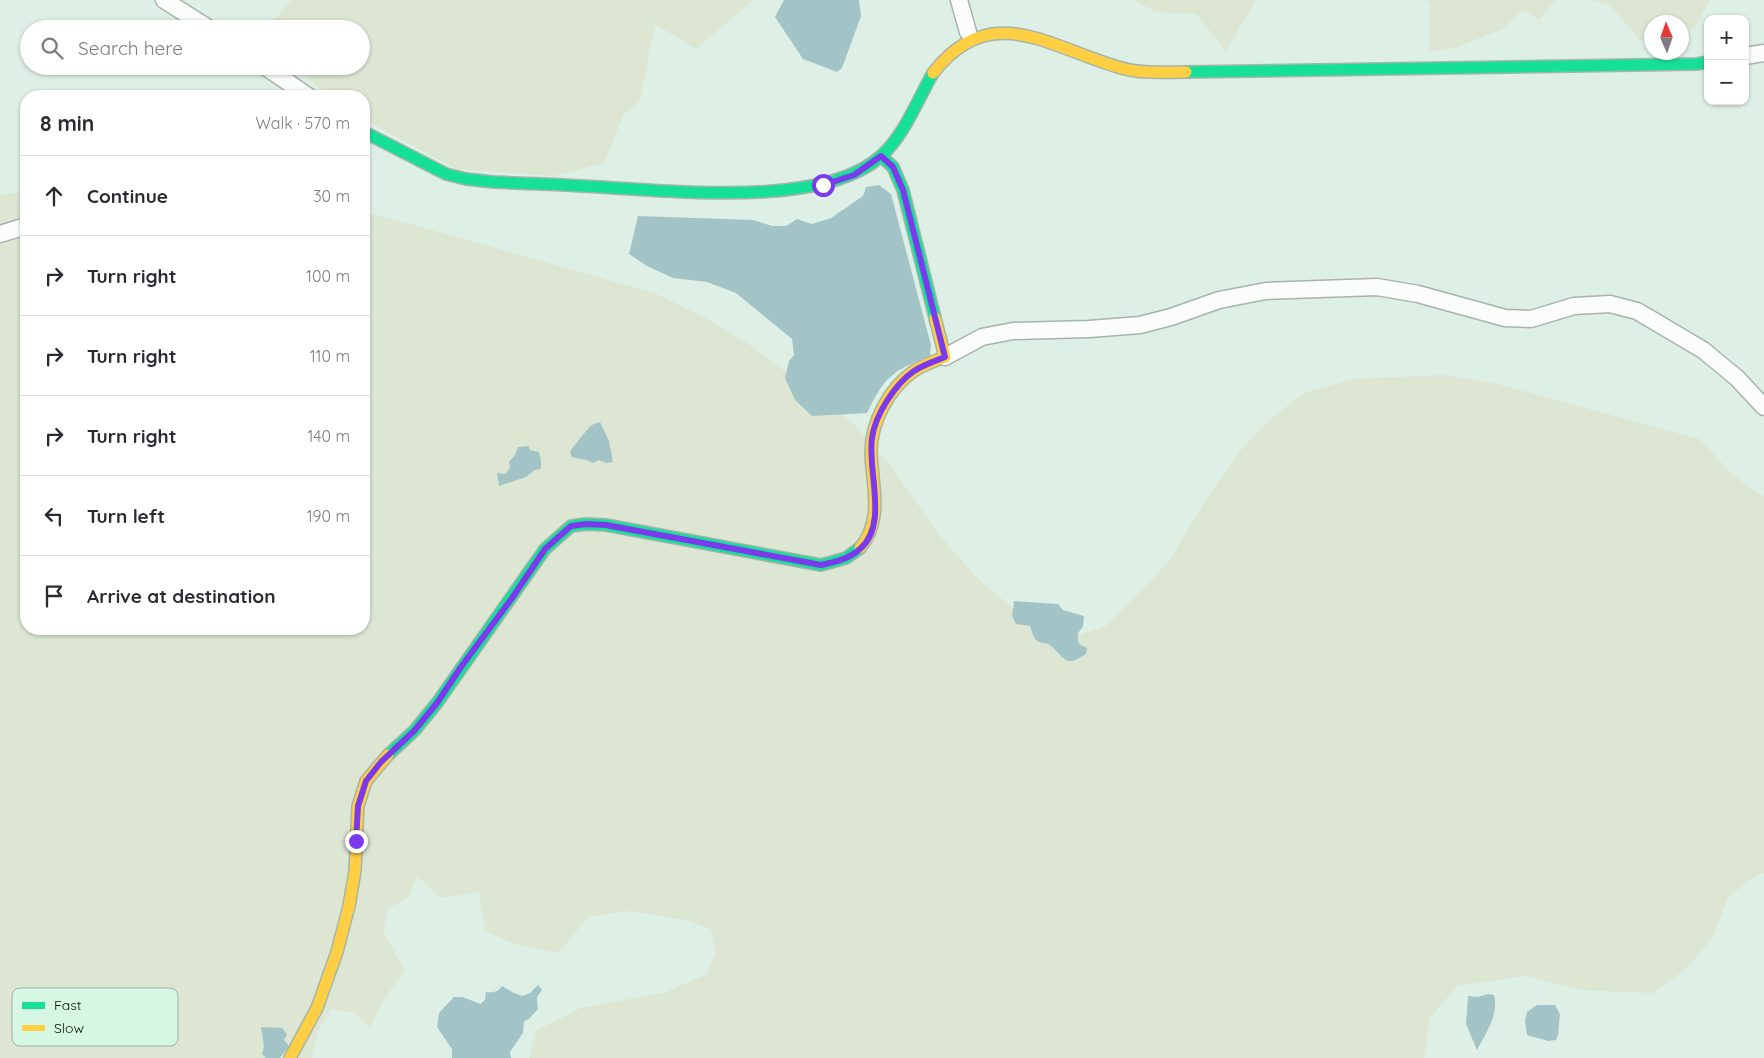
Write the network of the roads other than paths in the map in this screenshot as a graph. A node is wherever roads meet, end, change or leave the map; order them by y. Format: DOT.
graph roads {
  1 [pos="164,0"];
  2 [pos="960,0"];
  3 [pos="196,20"];
  4 [pos="968,32"];
  5 [pos="1764,53"];
  6 [pos="1749,55"];
  7 [pos="1704,63"];
  8 [pos="277,75"];
  9 [pos="299,90"];
  10 [pos="370,135"];
  11 [pos="881,156"];
  12 [pos="20,228"];
  13 [pos="0,234"];
  14 [pos="945,357"];
  15 [pos="1764,407"];
  16 [pos="290,1058"];
  1 -- 3 [label="street"];
  2 -- 4 [label="street"];
  4 -- 7 [label="street"];
  4 -- 11 [label="street"];
  5 -- 6 [label="street"];
  8 -- 9 [label="street"];
  10 -- 11 [label="street"];
  11 -- 14 [label="street"];
  12 -- 13 [label="street"];
  14 -- 15 [label="street"];
  14 -- 16 [label="street"];
}
